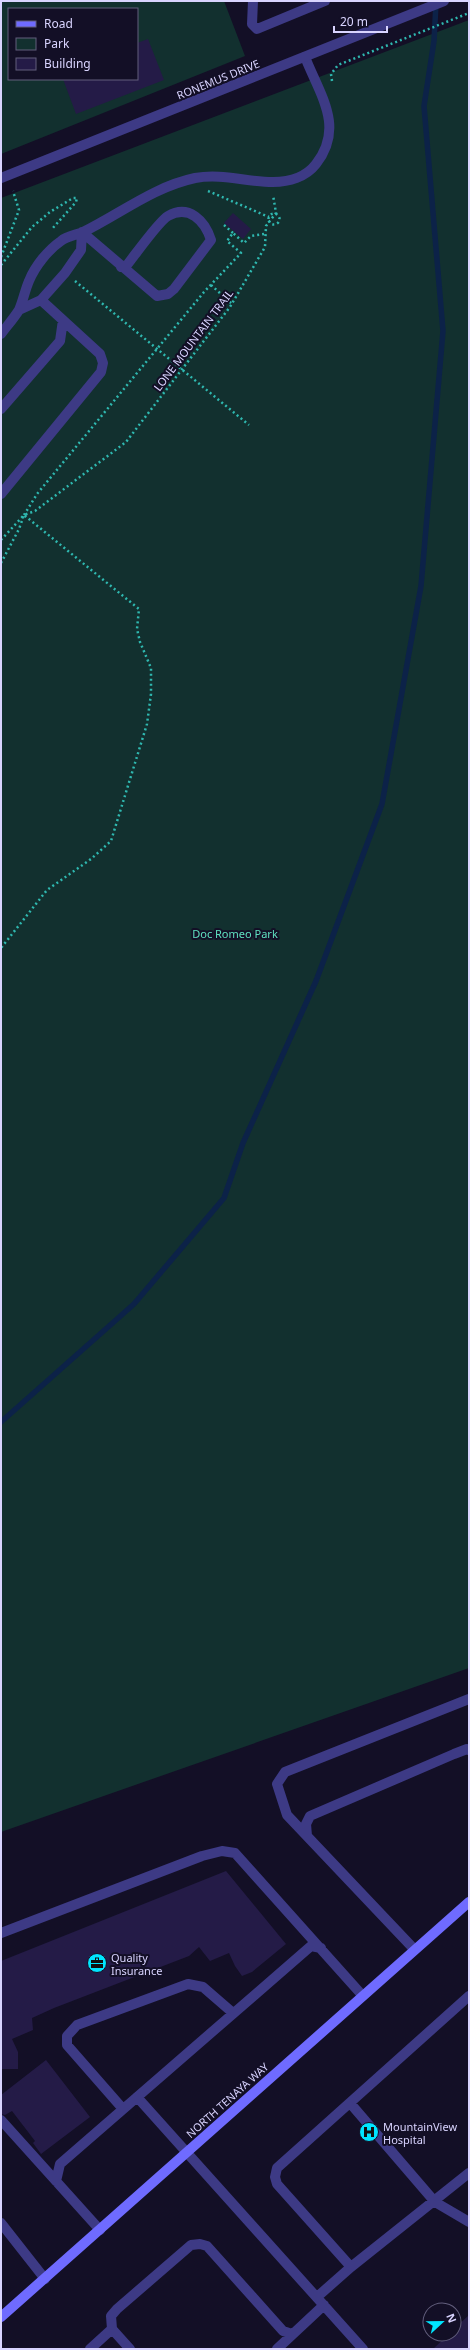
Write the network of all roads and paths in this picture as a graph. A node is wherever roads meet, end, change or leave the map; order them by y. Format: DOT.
graph roads {
  1 [pos="252,1"];
  2 [pos="325,1"];
  3 [pos="444,1"];
  4 [pos="469,13"];
  5 [pos="305,57"];
  6 [pos="333,84"];
  7 [pos="1,178"];
  8 [pos="215,188"];
  9 [pos="13,191"];
  10 [pos="267,194"];
  11 [pos="273,194"];
  12 [pos="279,194"];
  13 [pos="276,213"];
  14 [pos="269,217"];
  15 [pos="270,222"];
  16 [pos="224,225"];
  17 [pos="50,231"];
  18 [pos="82,232"];
  19 [pos="233,233"];
  20 [pos="264,234"];
  21 [pos="1,257"];
  22 [pos="1,265"];
  23 [pos="121,268"];
  24 [pos="65,273"];
  25 [pos="211,285"];
  26 [pos="41,300"];
  27 [pos="232,304"];
  28 [pos="19,310"];
  29 [pos="63,320"];
  30 [pos="1,334"];
  31 [pos="157,349"];
  32 [pos="181,370"];
  33 [pos="1,409"];
  34 [pos="249,425"];
  35 [pos="1,494"];
  36 [pos="24,515"];
  37 [pos="1,540"];
  38 [pos="1,563"];
  39 [pos="1,948"];
  40 [pos="469,1699"];
  41 [pos="469,1750"];
  42 [pos="307,1836"];
  43 [pos="469,1902"];
  44 [pos="1,1933"];
  45 [pos="321,1948"];
  46 [pos="414,1949"];
  47 [pos="362,1995"];
  48 [pos="469,1996"];
  49 [pos="233,2013"];
  50 [pos="137,2097"];
  51 [pos="350,2103"];
  52 [pos="123,2109"];
  53 [pos="1,2120"];
  54 [pos="185,2153"];
  55 [pos="469,2173"];
  56 [pos="56,2181"];
  57 [pos="435,2202"];
  58 [pos="469,2222"];
  59 [pos="1,2224"];
  60 [pos="100,2230"];
  61 [pos="351,2267"];
  62 [pos="45,2279"];
  63 [pos="320,2301"];
  64 [pos="1,2317"];
  65 [pos="112,2329"];
  66 [pos="292,2334"];
  67 [pos="361,2348"];
  68 [pos="90,2349"];
  69 [pos="130,2349"];
  70 [pos="277,2349"];
  1 -- 2 [label="street"];
  3 -- 5 [label="street, RONEMUS DRIVE"];
  4 -- 6 [label="path"];
  5 -- 7 [label="street, RONEMUS DRIVE"];
  5 -- 18 [label="street"];
  8 -- 14 [label="path"];
  9 -- 21 [label="path"];
  10 -- 11 [label="path"];
  11 -- 12 [label="path"];
  11 -- 13 [label="path"];
  13 -- 14 [label="path"];
  13 -- 15 [label="path, LONE MOUNTAIN TRAIL"];
  13 -- 15 [label="path"];
  14 -- 15 [label="path"];
  15 -- 20 [label="path, LONE MOUNTAIN TRAIL"];
  16 -- 19 [label="path"];
  17 -- 22 [label="path"];
  18 -- 23 [label="street"];
  18 -- 24 [label="street"];
  18 -- 28 [label="street"];
  19 -- 20 [label="path"];
  19 -- 25 [label="path"];
  20 -- 27 [label="path, LONE MOUNTAIN TRAIL"];
  23 -- 23 [label="street"];
  24 -- 26 [label="street"];
  24 -- 31 [label="path"];
  25 -- 27 [label="path"];
  25 -- 31 [label="path"];
  26 -- 28 [label="street"];
  26 -- 29 [label="street"];
  27 -- 32 [label="path, LONE MOUNTAIN TRAIL"];
  28 -- 30 [label="street"];
  29 -- 33 [label="street"];
  29 -- 35 [label="street"];
  31 -- 32 [label="path"];
  31 -- 36 [label="path"];
  32 -- 34 [label="path"];
  32 -- 36 [label="path, LONE MOUNTAIN TRAIL"];
  36 -- 37 [label="path"];
  36 -- 38 [label="path"];
  36 -- 39 [label="path"];
  40 -- 42 [label="street"];
  41 -- 42 [label="street"];
  42 -- 46 [label="street"];
  43 -- 46 [label="main road, NORTH TENAYA WAY"];
  44 -- 45 [label="street"];
  45 -- 47 [label="street"];
  45 -- 49 [label="street"];
  46 -- 47 [label="main road, NORTH TENAYA WAY"];
  47 -- 54 [label="main road, NORTH TENAYA WAY"];
  48 -- 51 [label="street"];
  49 -- 50 [label="street"];
  49 -- 52 [label="street"];
  50 -- 52 [label="street"];
  50 -- 54 [label="street"];
  51 -- 57 [label="street"];
  51 -- 61 [label="street"];
  52 -- 56 [label="street"];
  53 -- 56 [label="street"];
  54 -- 60 [label="main road, NORTH TENAYA WAY"];
  54 -- 63 [label="street"];
  55 -- 57 [label="street"];
  56 -- 60 [label="street"];
  57 -- 58 [label="street"];
  57 -- 61 [label="street"];
  59 -- 62 [label="street"];
  60 -- 62 [label="main road, NORTH TENAYA WAY"];
  61 -- 63 [label="street"];
  62 -- 64 [label="main road, NORTH TENAYA WAY"];
  63 -- 66 [label="street"];
  63 -- 67 [label="street"];
  65 -- 66 [label="street"];
  65 -- 68 [label="street"];
  65 -- 69 [label="street"];
  66 -- 70 [label="street"];
}
